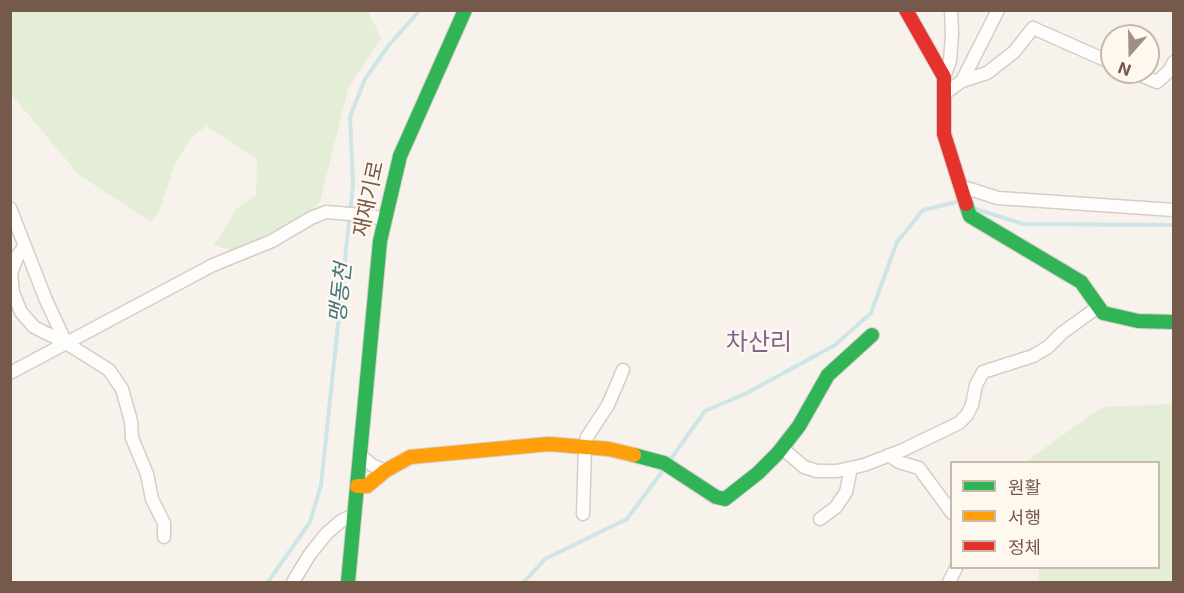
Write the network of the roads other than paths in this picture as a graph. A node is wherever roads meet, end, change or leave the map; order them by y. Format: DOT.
graph roads {
  1 [pos="906,10"];
  2 [pos="951,10"];
  3 [pos="998,10"];
  4 [pos="464,14"];
  5 [pos="1100,58"];
  6 [pos="1173,62"];
  7 [pos="944,77"];
  8 [pos="1160,79"];
  9 [pos="962,81"];
  10 [pos="944,94"];
  11 [pos="961,192"];
  12 [pos="10,208"];
  13 [pos="1173,210"];
  14 [pos="385,219"];
  15 [pos="25,246"];
  16 [pos="1098,307"];
  17 [pos="1173,322"];
  18 [pos="872,335"];
  19 [pos="66,343"];
  20 [pos="622,370"];
  21 [pos="10,373"];
  22 [pos="585,448"];
  23 [pos="782,448"];
  24 [pos="890,454"];
  25 [pos="360,455"];
  26 [pos="851,468"];
  27 [pos="385,471"];
  28 [pos="357,486"];
  29 [pos="950,512"];
  30 [pos="583,514"];
  31 [pos="354,515"];
  32 [pos="820,519"];
  33 [pos="164,537"];
  34 [pos="293,582"];
  35 [pos="348,582"];
  1 -- 7 [label="street"];
  2 -- 7 [label="street"];
  3 -- 9 [label="street"];
  4 -- 14 [label="street, 재재기로"];
  5 -- 9 [label="street"];
  6 -- 8 [label="street"];
  7 -- 10 [label="street"];
  9 -- 10 [label="street"];
  10 -- 11 [label="street"];
  11 -- 13 [label="street"];
  11 -- 16 [label="street"];
  12 -- 15 [label="street"];
  14 -- 19 [label="street"];
  14 -- 25 [label="street, 재재기로"];
  15 -- 19 [label="street"];
  15 -- 19 [label="street"];
  16 -- 17 [label="street"];
  16 -- 24 [label="street"];
  18 -- 23 [label="street"];
  19 -- 21 [label="street"];
  19 -- 33 [label="street"];
  20 -- 22 [label="street"];
  22 -- 23 [label="street"];
  22 -- 27 [label="street"];
  22 -- 30 [label="street"];
  23 -- 26 [label="street"];
  24 -- 26 [label="street"];
  24 -- 29 [label="street"];
  25 -- 27 [label="street"];
  25 -- 28 [label="street, 재재기로"];
  26 -- 32 [label="street"];
  27 -- 28 [label="street"];
  28 -- 31 [label="street, 재재기로"];
  31 -- 34 [label="street"];
  31 -- 35 [label="street, 재재기로"];
}
